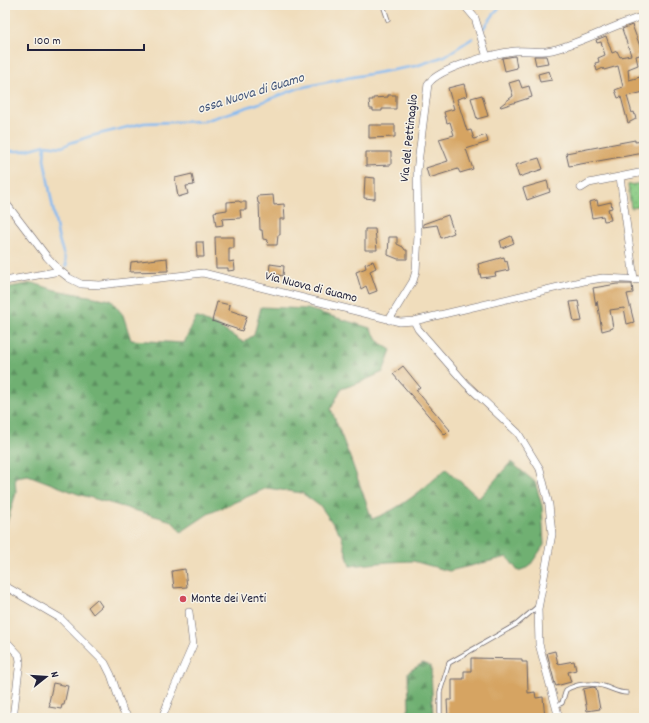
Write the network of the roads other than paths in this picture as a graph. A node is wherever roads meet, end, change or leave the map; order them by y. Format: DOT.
graph roads {
  1 [pos="383,5"];
  2 [pos="464,5"];
  3 [pos="644,16"];
  4 [pos="388,20"];
  5 [pos="487,57"];
  6 [pos="644,172"];
  7 [pos="620,177"];
  8 [pos="581,188"];
  9 [pos="5,202"];
  10 [pos="60,271"];
  11 [pos="634,279"];
  12 [pos="644,280"];
  13 [pos="5,281"];
  14 [pos="389,320"];
  15 [pos="414,321"];
  16 [pos="5,586"];
  17 [pos="539,606"];
  18 [pos="189,612"];
  19 [pos="5,640"];
  20 [pos="627,693"];
  21 [pos="556,706"];
  22 [pos="13,718"];
  23 [pos="129,718"];
  24 [pos="162,718"];
  25 [pos="440,718"];
  26 [pos="559,718"];
  1 -- 4 [label="lane"];
  2 -- 5 [label="street"];
  3 -- 5 [label="street, Via del Pettinaglio"];
  5 -- 14 [label="street, Via del Pettinaglio"];
  6 -- 7 [label="street"];
  7 -- 8 [label="street"];
  7 -- 11 [label="street"];
  9 -- 10 [label="street, Via Nuova di Guamo"];
  10 -- 13 [label="street"];
  10 -- 14 [label="street, Via Nuova di Guamo"];
  11 -- 12 [label="street, Via Nuova di Guamo"];
  11 -- 15 [label="street, Via Nuova di Guamo"];
  14 -- 15 [label="street, Via Nuova di Guamo"];
  15 -- 17 [label="street"];
  16 -- 23 [label="street"];
  17 -- 21 [label="street"];
  17 -- 25 [label="lane"];
  18 -- 24 [label="street"];
  19 -- 22 [label="street"];
  20 -- 21 [label="lane"];
  21 -- 26 [label="street"];
}
